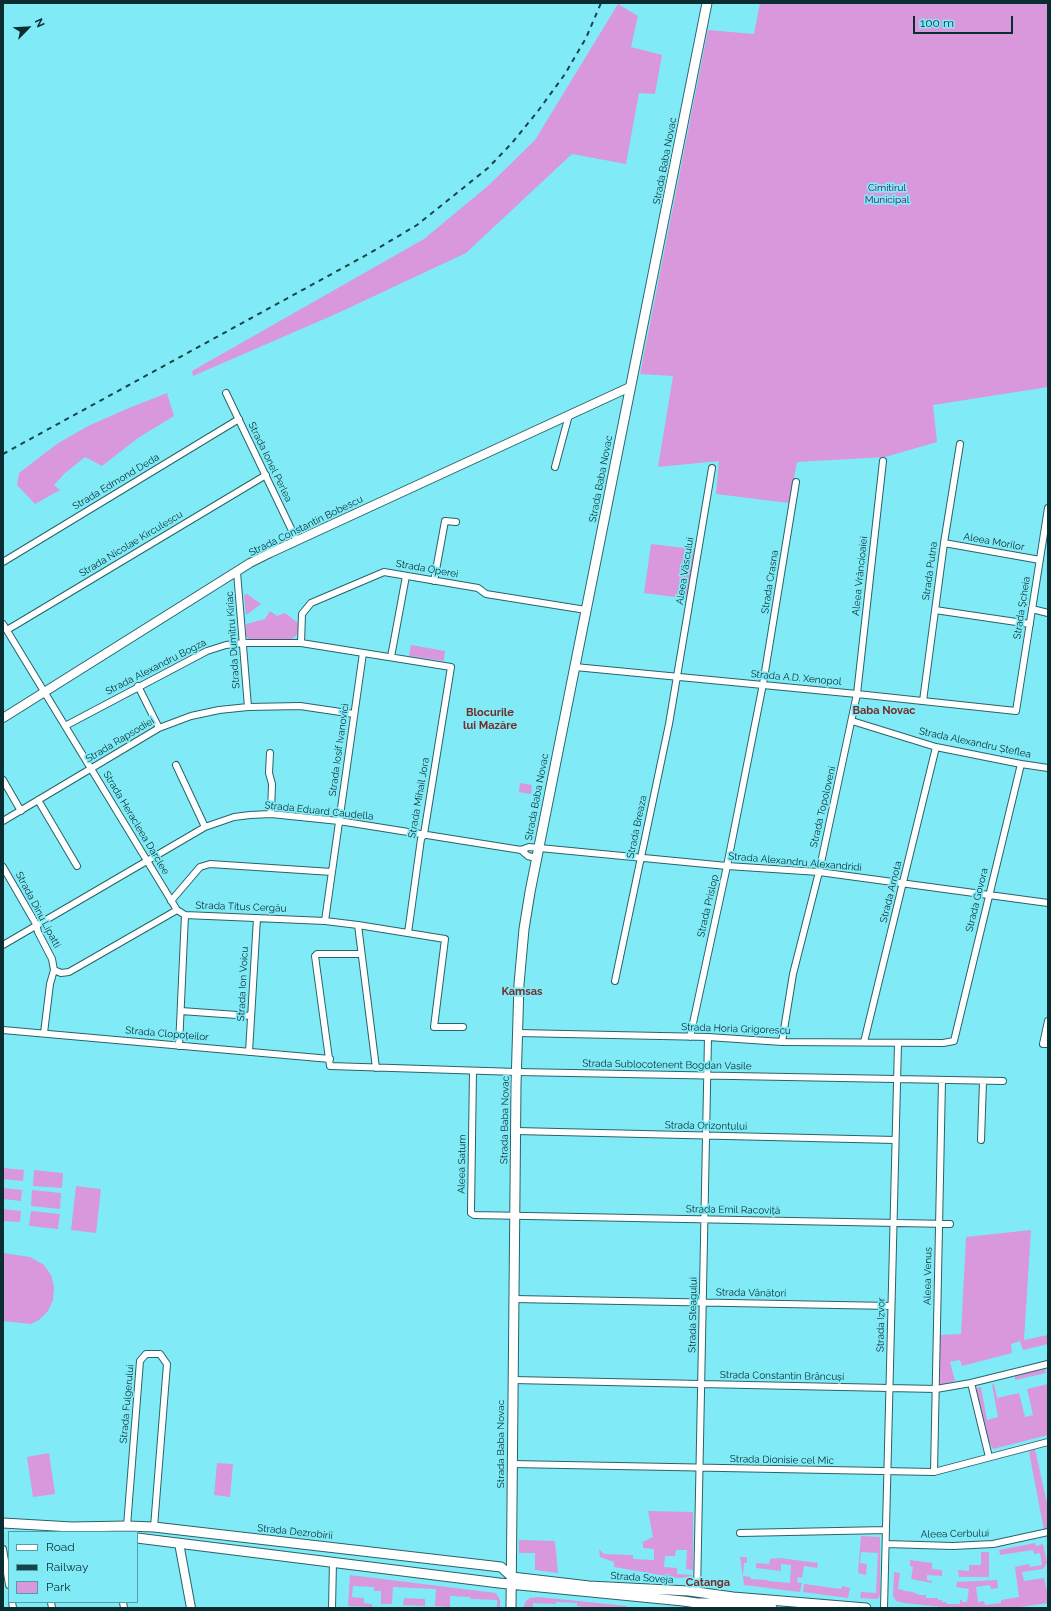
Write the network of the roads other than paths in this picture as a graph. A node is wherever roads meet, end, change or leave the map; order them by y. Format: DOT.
graph roads {
  1 [pos="707,3"];
  2 [pos="630,387"];
  3 [pos="226,393"];
  4 [pos="569,415"];
  5 [pos="239,419"];
  6 [pos="960,444"];
  7 [pos="883,461"];
  8 [pos="556,467"];
  9 [pos="712,468"];
  10 [pos="266,475"];
  11 [pos="796,482"];
  12 [pos="1048,508"];
  13 [pos="456,522"];
  14 [pos="296,539"];
  15 [pos="944,543"];
  16 [pos="1040,560"];
  17 [pos="3,562"];
  18 [pos="238,572"];
  19 [pos="406,576"];
  20 [pos="434,581"];
  21 [pos="1032,609"];
  22 [pos="586,610"];
  23 [pos="935,610"];
  24 [pos="1048,613"];
  25 [pos="1030,624"];
  26 [pos="4,628"];
  27 [pos="243,643"];
  28 [pos="301,643"];
  29 [pos="362,653"];
  30 [pos="391,657"];
  31 [pos="451,667"];
  32 [pos="575,667"];
  33 [pos="678,676"];
  34 [pos="763,684"];
  35 [pos="138,686"];
  36 [pos="45,693"];
  37 [pos="857,694"];
  38 [pos="923,701"];
  39 [pos="248,707"];
  40 [pos="1016,712"];
  41 [pos="354,714"];
  42 [pos="3,718"];
  43 [pos="852,721"];
  44 [pos="65,726"];
  45 [pos="159,728"];
  46 [pos="936,747"];
  47 [pos="270,753"];
  48 [pos="1021,764"];
  49 [pos="176,765"];
  50 [pos="1048,768"];
  51 [pos="91,769"];
  52 [pos="3,780"];
  53 [pos="38,800"];
  54 [pos="21,810"];
  55 [pos="271,814"];
  56 [pos="3,821"];
  57 [pos="339,821"];
  58 [pos="205,827"];
  59 [pos="424,834"];
  60 [pos="538,848"];
  61 [pos="521,850"];
  62 [pos="536,858"];
  63 [pos="641,858"];
  64 [pos="146,860"];
  65 [pos="77,866"];
  66 [pos="727,866"];
  67 [pos="3,867"];
  68 [pos="332,872"];
  69 [pos="819,872"];
  70 [pos="903,884"];
  71 [pos="988,896"];
  72 [pos="171,901"];
  73 [pos="1048,903"];
  74 [pos="177,910"];
  75 [pos="185,915"];
  76 [pos="257,918"];
  77 [pos="325,921"];
  78 [pos="36,924"];
  79 [pos="358,925"];
  80 [pos="408,933"];
  81 [pos="3,945"];
  82 [pos="361,954"];
  83 [pos="54,970"];
  84 [pos="615,981"];
  85 [pos="181,1011"];
  86 [pos="251,1016"];
  87 [pos="1048,1021"];
  88 [pos="463,1027"];
  89 [pos="3,1030"];
  90 [pos="44,1033"];
  91 [pos="518,1033"];
  92 [pos="690,1037"];
  93 [pos="708,1037"];
  94 [pos="954,1041"];
  95 [pos="782,1042"];
  96 [pos="864,1042"];
  97 [pos="898,1042"];
  98 [pos="1045,1044"];
  99 [pos="179,1046"];
  100 [pos="249,1052"];
  101 [pos="330,1059"];
  102 [pos="376,1068"];
  103 [pos="473,1071"];
  104 [pos="517,1072"];
  105 [pos="707,1076"];
  106 [pos="896,1079"];
  107 [pos="942,1080"];
  108 [pos="983,1081"];
  109 [pos="1003,1082"];
  110 [pos="516,1131"];
  111 [pos="706,1136"];
  112 [pos="895,1140"];
  113 [pos="981,1140"];
  114 [pos="515,1216"];
  115 [pos="704,1220"];
  116 [pos="893,1223"];
  117 [pos="939,1224"];
  118 [pos="950,1224"];
  119 [pos="514,1299"];
  120 [pos="703,1302"];
  121 [pos="891,1306"];
  122 [pos="1048,1364"];
  123 [pos="513,1380"];
  124 [pos="971,1382"];
  125 [pos="701,1385"];
  126 [pos="890,1389"];
  127 [pos="936,1389"];
  128 [pos="1048,1442"];
  129 [pos="989,1457"];
  130 [pos="512,1464"];
  131 [pos="700,1468"];
  132 [pos="887,1471"];
  133 [pos="934,1472"];
  134 [pos="3,1523"];
  135 [pos="127,1526"];
  136 [pos="72,1527"];
  137 [pos="154,1527"];
  138 [pos="39,1528"];
  139 [pos="886,1530"];
  140 [pos="91,1531"];
  141 [pos="1048,1532"];
  142 [pos="740,1533"];
  143 [pos="138,1538"];
  144 [pos="179,1543"];
  145 [pos="886,1544"];
  146 [pos="3,1549"];
  147 [pos="333,1562"];
  148 [pos="8,1579"];
  149 [pos="512,1580"];
  150 [pos="697,1593"];
  151 [pos="697,1606"];
  152 [pos="191,1608"];
  153 [pos="332,1608"];
  154 [pos="511,1608"];
  155 [pos="772,1608"];
  156 [pos="866,1608"];
  157 [pos="884,1608"];
  1 -- 2 [label="main road, Strada Baba Novac"];
  2 -- 4 [label="street, Strada Constantin Bobescu"];
  2 -- 22 [label="main road, Strada Baba Novac"];
  3 -- 5 [label="street, Strada Ionel Perlea"];
  4 -- 8 [label="street"];
  4 -- 14 [label="street, Strada Constantin Bobescu"];
  5 -- 10 [label="street, Strada Ionel Perlea"];
  5 -- 17 [label="street, Strada Edmond Deda"];
  6 -- 15 [label="street, Strada Putna"];
  7 -- 37 [label="street, Aleea Vrâncioaiei"];
  9 -- 33 [label="street, Aleea Vâscului"];
  10 -- 14 [label="street, Strada Ionel Perlea"];
  10 -- 26 [label="street, Strada Nicolae Kirculescu"];
  11 -- 34 [label="street, Strada Crasna"];
  12 -- 16 [label="street, Strada Șcheia"];
  13 -- 20 [label="street"];
  14 -- 18 [label="street, Strada Constantin Bobescu"];
  15 -- 16 [label="street, Aleea Morilor"];
  15 -- 23 [label="street, Strada Putna"];
  16 -- 21 [label="street, Strada Șcheia"];
  18 -- 27 [label="street, Strada Dumitru Kiriac"];
  18 -- 36 [label="street, Strada Constantin Bobescu"];
  19 -- 20 [label="street, Strada Operei"];
  19 -- 28 [label="street, Strada Operei"];
  19 -- 30 [label="street"];
  20 -- 22 [label="street, Strada Operei"];
  21 -- 24 [label="street"];
  21 -- 25 [label="street, Strada Șcheia"];
  22 -- 32 [label="main road, Strada Baba Novac"];
  23 -- 25 [label="street"];
  23 -- 38 [label="street, Strada Putna"];
  25 -- 40 [label="street, Strada Șcheia"];
  26 -- 36 [label="street, Strada Heracleea Darclee"];
  27 -- 28 [label="street, Strada Alexandru Bogza"];
  27 -- 35 [label="street, Strada Alexandru Bogza"];
  27 -- 39 [label="street, Strada Dumitru Kiriac"];
  28 -- 29 [label="street, Strada Alexandru Bogza"];
  29 -- 30 [label="street, Strada Alexandru Bogza"];
  29 -- 41 [label="street, Strada Iosif Ivanovici"];
  30 -- 31 [label="street, Strada Alexandru Bogza"];
  31 -- 59 [label="street, Strada Mihail Jora"];
  32 -- 33 [label="street, Strada A.D. Xenopol"];
  32 -- 60 [label="main road, Strada Baba Novac"];
  33 -- 34 [label="street, Strada A.D. Xenopol"];
  33 -- 63 [label="street, Strada Breaza"];
  34 -- 37 [label="street, Strada A.D. Xenopol"];
  34 -- 66 [label="street, Strada Prislop"];
  35 -- 44 [label="street, Strada Alexandru Bogza"];
  35 -- 45 [label="street"];
  36 -- 42 [label="street, Strada Constantin Bobescu"];
  36 -- 44 [label="street, Strada Heracleea Darclee"];
  37 -- 38 [label="street, Strada A.D. Xenopol"];
  37 -- 43 [label="street, Strada Topoloveni"];
  38 -- 40 [label="street, Strada A.D. Xenopol"];
  39 -- 41 [label="street, Strada Rapsodiei"];
  39 -- 45 [label="street, Strada Rapsodiei"];
  41 -- 57 [label="street, Strada Iosif Ivanovici"];
  43 -- 46 [label="street, Strada Alexandru Șteflea"];
  43 -- 69 [label="street, Strada Topoloveni"];
  44 -- 51 [label="street, Strada Heracleea Darclee"];
  45 -- 51 [label="street, Strada Rapsodiei"];
  46 -- 48 [label="street, Strada Alexandru Șteflea"];
  46 -- 70 [label="street, Strada Arnota"];
  47 -- 55 [label="street"];
  48 -- 50 [label="street, Strada Alexandru Șteflea"];
  48 -- 71 [label="street, Strada Govora"];
  49 -- 58 [label="street"];
  51 -- 53 [label="street, Strada Rapsodiei"];
  51 -- 64 [label="street, Strada Heracleea Darclee"];
  52 -- 54 [label="street"];
  53 -- 54 [label="street, Strada Rapsodiei"];
  53 -- 65 [label="street"];
  54 -- 56 [label="street, Strada Rapsodiei"];
  55 -- 57 [label="street, Strada Eduard Caudella"];
  55 -- 58 [label="street, Strada Eduard Caudella"];
  57 -- 59 [label="street, Strada Eduard Caudella"];
  57 -- 68 [label="street, Strada Iosif Ivanovici"];
  58 -- 64 [label="street, Strada Eduard Caudella"];
  59 -- 61 [label="street, Strada Eduard Caudella"];
  59 -- 80 [label="street, Strada Mihail Jora"];
  60 -- 61 [label="street, Strada Eduard Caudella"];
  60 -- 62 [label="main road, Strada Baba Novac"];
  60 -- 63 [label="street, Strada Alexandru Alexandridi"];
  61 -- 62 [label="street, Strada Eduard Caudella"];
  62 -- 91 [label="main road, Strada Baba Novac"];
  63 -- 66 [label="street, Strada Alexandru Alexandridi"];
  63 -- 84 [label="street, Strada Breaza"];
  64 -- 72 [label="street, Strada Heracleea Darclee"];
  64 -- 78 [label="street, Strada Eduard Caudella"];
  66 -- 69 [label="street, Strada Alexandru Alexandridi"];
  66 -- 92 [label="street, Strada Prislop"];
  67 -- 78 [label="street, Strada Dinu Lipatti"];
  68 -- 72 [label="street"];
  68 -- 77 [label="street, Strada Iosif Ivanovici"];
  69 -- 70 [label="street, Strada Alexandru Alexandridi"];
  69 -- 95 [label="street, Strada Topoloveni"];
  70 -- 71 [label="street, Strada Alexandru Alexandridi"];
  70 -- 96 [label="street, Strada Arnota"];
  71 -- 73 [label="street, Strada Alexandru Alexandridi"];
  71 -- 94 [label="street, Strada Govora"];
  72 -- 74 [label="street, Strada Heracleea Darclee"];
  74 -- 75 [label="street, Strada Titus Cergău"];
  74 -- 83 [label="street"];
  75 -- 76 [label="street, Strada Titus Cergău"];
  75 -- 85 [label="street"];
  76 -- 77 [label="street, Strada Titus Cergău"];
  76 -- 86 [label="street, Strada Ion Voicu"];
  77 -- 79 [label="street, Strada Titus Cergău"];
  78 -- 81 [label="street, Strada Eduard Caudella"];
  78 -- 83 [label="street, Strada Dinu Lipatti"];
  79 -- 80 [label="street, Strada Titus Cergău"];
  79 -- 82 [label="street"];
  80 -- 88 [label="street, Strada Titus Cergău"];
  82 -- 101 [label="street"];
  82 -- 102 [label="street"];
  83 -- 90 [label="street, Strada Dinu Lipatti"];
  85 -- 86 [label="street"];
  85 -- 99 [label="street"];
  86 -- 100 [label="street, Strada Ion Voicu"];
  87 -- 98 [label="street"];
  89 -- 90 [label="street, Strada Clopoțeilor"];
  90 -- 99 [label="street, Strada Clopoțeilor"];
  91 -- 92 [label="street, Strada Horia Grigorescu"];
  91 -- 104 [label="main road, Strada Baba Novac"];
  92 -- 93 [label="street, Strada Horia Grigorescu"];
  93 -- 95 [label="street, Strada Horia Grigorescu"];
  93 -- 105 [label="street, Strada Steagului"];
  94 -- 97 [label="street, Strada Horia Grigorescu"];
  95 -- 96 [label="street, Strada Horia Grigorescu"];
  96 -- 97 [label="street, Strada Horia Grigorescu"];
  97 -- 106 [label="street, Strada Izvor"];
  99 -- 100 [label="street, Strada Clopoțeilor"];
  100 -- 101 [label="street, Strada Clopoțeilor"];
  101 -- 102 [label="street, Strada Sublocotenent Bogdan Vasile"];
  102 -- 103 [label="street, Strada Sublocotenent Bogdan Vasile"];
  103 -- 104 [label="street, Strada Sublocotenent Bogdan Vasile"];
  103 -- 114 [label="street, Aleea Saturn"];
  104 -- 105 [label="street, Strada Sublocotenent Bogdan Vasile"];
  104 -- 110 [label="main road, Strada Baba Novac"];
  105 -- 106 [label="street, Strada Sublocotenent Bogdan Vasile"];
  105 -- 111 [label="street, Strada Steagului"];
  106 -- 107 [label="street, Strada Sublocotenent Bogdan Vasile"];
  106 -- 112 [label="street, Strada Izvor"];
  107 -- 108 [label="street, Strada Sublocotenent Bogdan Vasile"];
  107 -- 117 [label="street, Aleea Venus"];
  108 -- 109 [label="street, Strada Sublocotenent Bogdan Vasile"];
  108 -- 113 [label="street"];
  110 -- 111 [label="street, Strada Orizontului"];
  110 -- 114 [label="main road, Strada Baba Novac"];
  111 -- 112 [label="street, Strada Orizontului"];
  111 -- 115 [label="street, Strada Steagului"];
  112 -- 116 [label="street, Strada Izvor"];
  114 -- 115 [label="street, Strada Emil Racoviță"];
  114 -- 119 [label="main road, Strada Baba Novac"];
  115 -- 116 [label="street, Strada Emil Racoviță"];
  115 -- 120 [label="street, Strada Steagului"];
  116 -- 117 [label="street, Strada Emil Racoviță"];
  116 -- 121 [label="street, Strada Izvor"];
  117 -- 118 [label="street, Strada Emil Racoviță"];
  117 -- 127 [label="street, Aleea Venus"];
  119 -- 120 [label="street, Strada Vânători"];
  119 -- 123 [label="main road, Strada Baba Novac"];
  120 -- 121 [label="street, Strada Vânători"];
  120 -- 125 [label="street, Strada Steagului"];
  121 -- 126 [label="street, Strada Izvor"];
  122 -- 124 [label="street, Strada Constantin Brâncuși"];
  123 -- 125 [label="street, Strada Constantin Brâncuși"];
  123 -- 130 [label="main road, Strada Baba Novac"];
  124 -- 127 [label="street, Strada Constantin Brâncuși"];
  124 -- 129 [label="street"];
  125 -- 126 [label="street, Strada Constantin Brâncuși"];
  125 -- 131 [label="street, Strada Steagului"];
  126 -- 127 [label="street, Strada Constantin Brâncuși"];
  126 -- 132 [label="street, Strada Izvor"];
  127 -- 133 [label="street, Aleea Venus"];
  128 -- 129 [label="street, Strada Dionisie cel Mic"];
  129 -- 133 [label="street, Strada Dionisie cel Mic"];
  130 -- 131 [label="street, Strada Dionisie cel Mic"];
  130 -- 149 [label="main road, Strada Baba Novac"];
  131 -- 132 [label="street, Strada Dionisie cel Mic"];
  131 -- 150 [label="street, Strada Steagului"];
  132 -- 133 [label="street, Strada Dionisie cel Mic"];
  132 -- 139 [label="street, Strada Izvor"];
  134 -- 138 [label="main road, Strada Dezrobirii"];
  135 -- 136 [label="main road, Strada Dezrobirii"];
  135 -- 137 [label="main road, Strada Dezrobirii"];
  135 -- 137 [label="street, Strada Fulgerului"];
  136 -- 138 [label="main road, Strada Dezrobirii"];
  136 -- 140 [label="main road, Strada Dezrobirii"];
  137 -- 149 [label="main road, Strada Dezrobirii"];
  139 -- 142 [label="street"];
  139 -- 145 [label="street, Strada Izvor"];
  141 -- 145 [label="street, Aleea Cerbului"];
  143 -- 144 [label="main road"];
  144 -- 147 [label="main road"];
  144 -- 152 [label="street"];
  145 -- 157 [label="street, Strada Izvor"];
  146 -- 148 [label="street"];
  147 -- 149 [label="main road"];
  147 -- 153 [label="street"];
  149 -- 150 [label="main road, Strada Soveja"];
  149 -- 151 [label="main road, Strada Soveja"];
  149 -- 154 [label="main road, Strada Baba Novac"];
  150 -- 156 [label="main road, Strada Soveja"];
  151 -- 155 [label="main road, Strada Soveja"];
}
